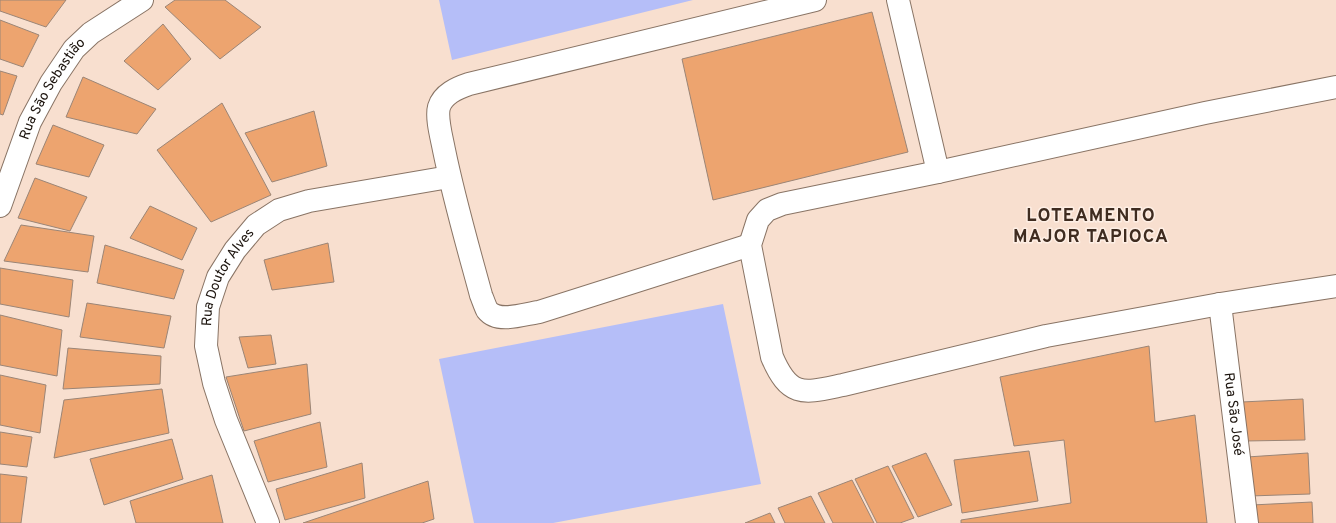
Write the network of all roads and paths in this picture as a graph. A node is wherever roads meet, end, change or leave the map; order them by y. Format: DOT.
graph roads {
  1 [pos="142,0"];
  2 [pos="815,0"];
  3 [pos="898,0"];
  4 [pos="1336,87"];
  5 [pos="938,172"];
  6 [pos="449,176"];
  7 [pos="0,206"];
  8 [pos="750,245"];
  9 [pos="1336,286"];
  10 [pos="1220,304"];
  11 [pos="268,523"];
  12 [pos="1247,523"];
  1 -- 7 [label="street, Rua São Sebastião"];
  2 -- 6 [label="street"];
  3 -- 5 [label="street"];
  4 -- 5 [label="street"];
  5 -- 8 [label="street"];
  6 -- 8 [label="street"];
  6 -- 11 [label="street, Rua Doutor Alves"];
  8 -- 10 [label="street"];
  9 -- 10 [label="street"];
  10 -- 12 [label="street, Rua São José"];
}
